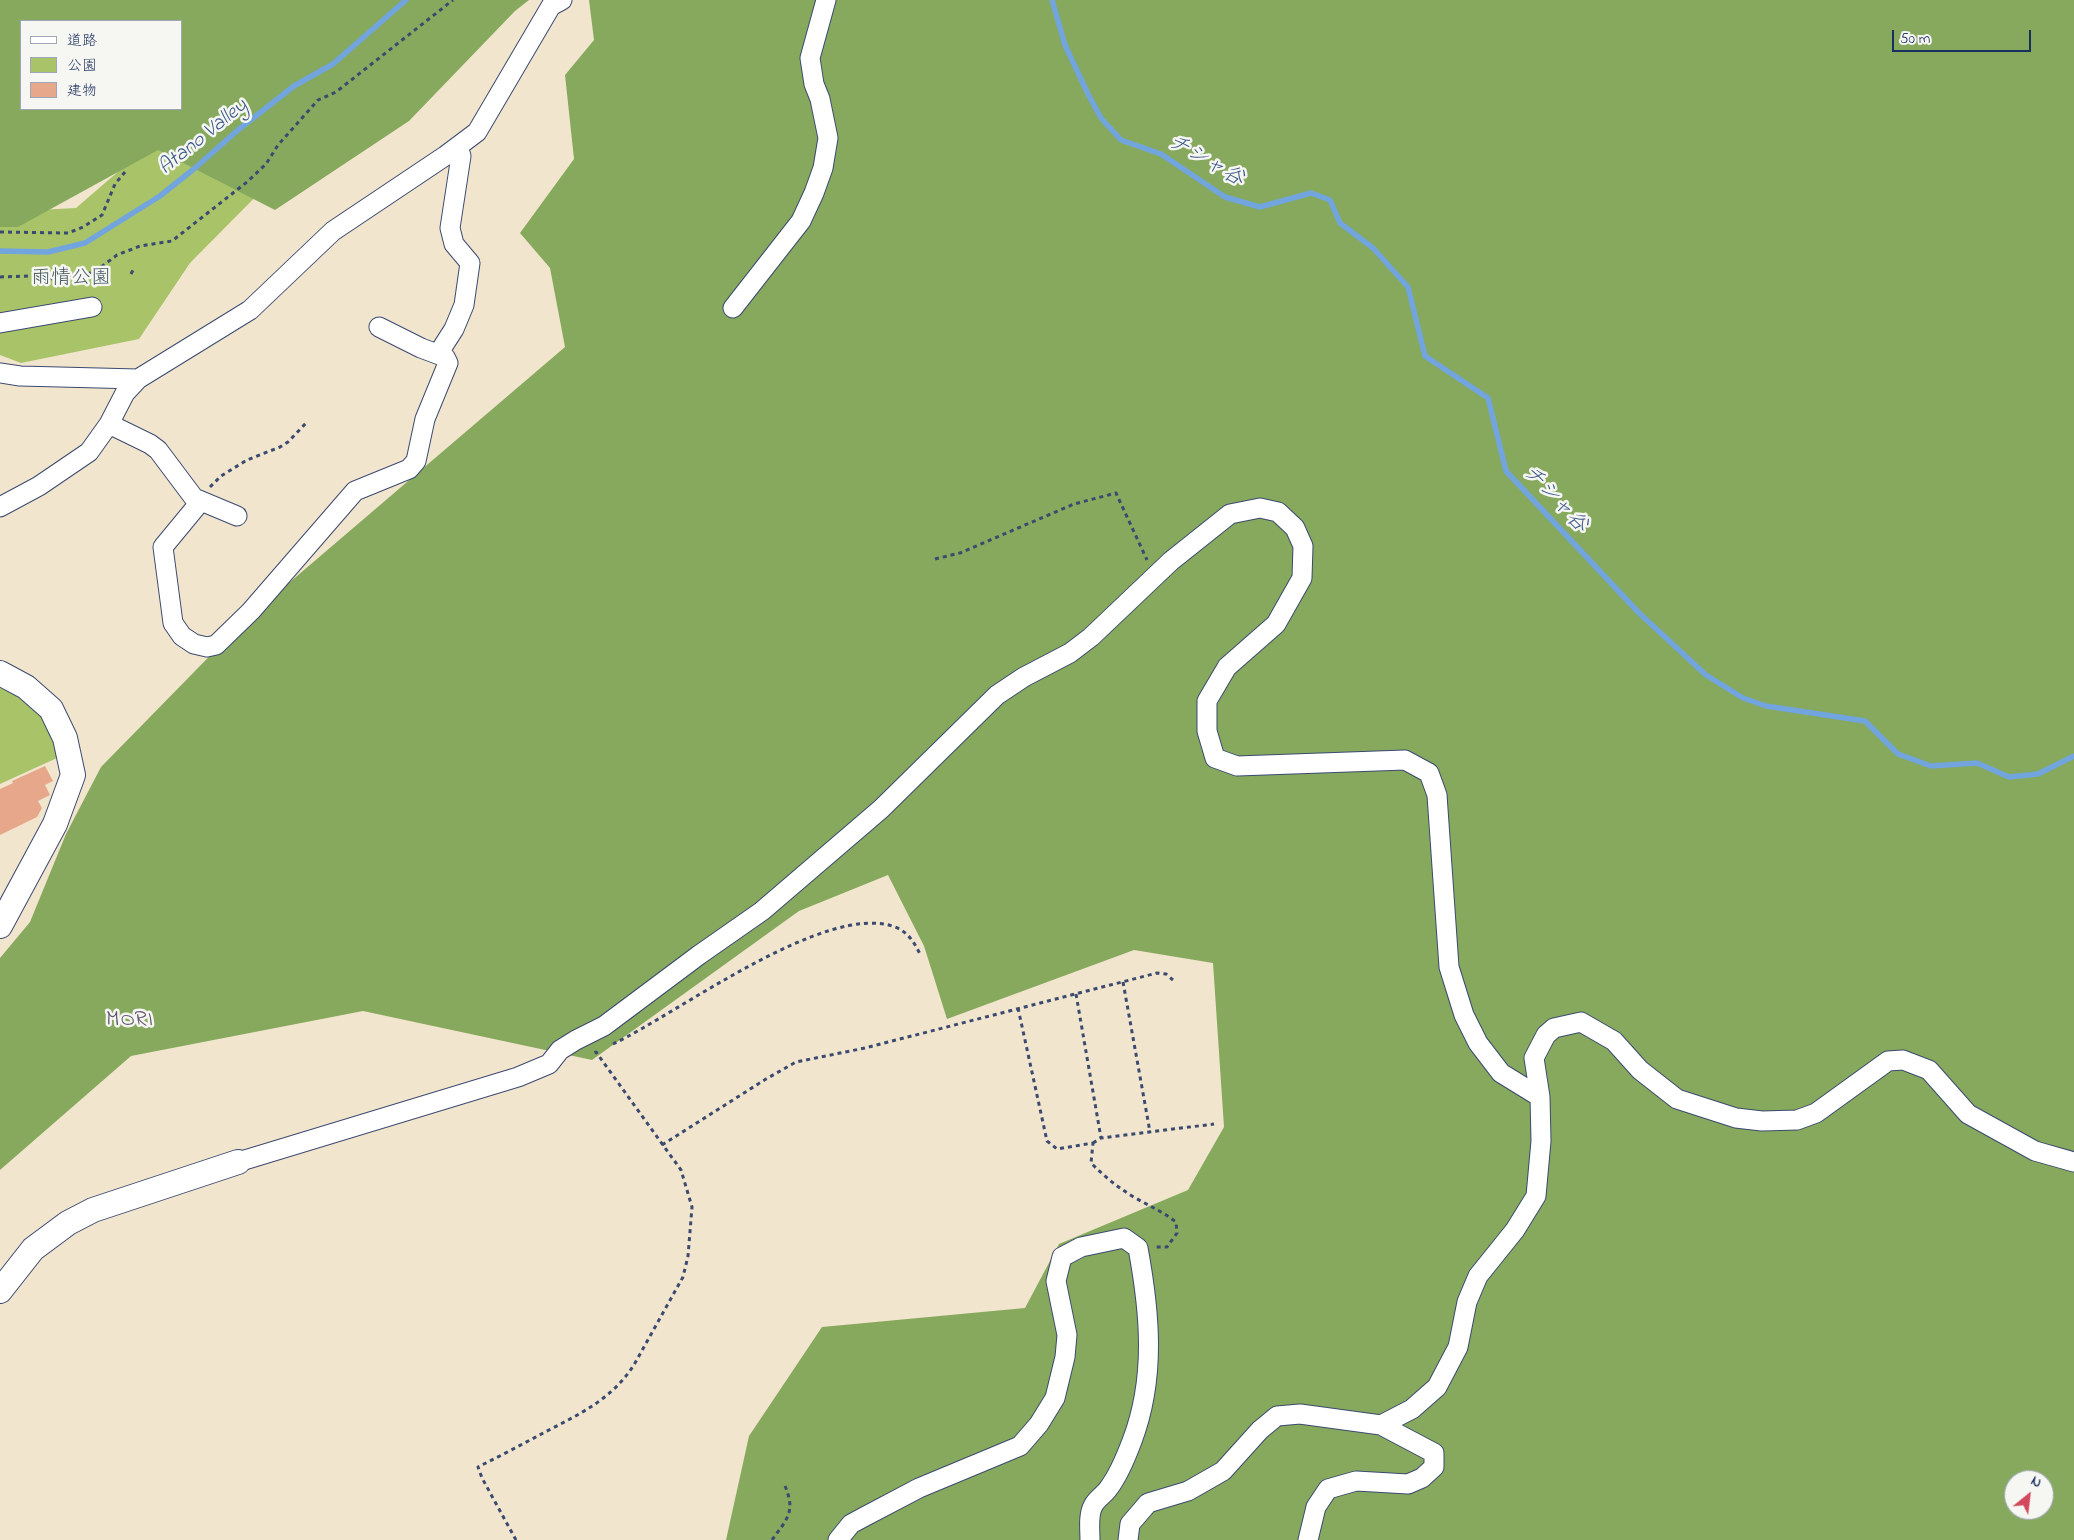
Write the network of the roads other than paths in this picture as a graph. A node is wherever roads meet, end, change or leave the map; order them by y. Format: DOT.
graph roads {
  1 [pos="562,0"];
  2 [pos="826,0"];
  3 [pos="458,147"];
  4 [pos="92,307"];
  5 [pos="734,308"];
  6 [pos="0,323"];
  7 [pos="379,327"];
  8 [pos="438,354"];
  9 [pos="0,374"];
  10 [pos="138,379"];
  11 [pos="109,424"];
  12 [pos="199,500"];
  13 [pos="0,507"];
  14 [pos="238,516"];
  15 [pos="0,673"];
  16 [pos="0,926"];
  17 [pos="1540,1097"];
  18 [pos="238,1162"];
  19 [pos="2074,1162"];
  20 [pos="0,1291"];
  21 [pos="1381,1425"];
  22 [pos="838,1540"];
  23 [pos="1090,1540"];
  24 [pos="1128,1540"];
  25 [pos="1308,1540"];
  1 -- 3 [label="street"];
  2 -- 5 [label="street"];
  3 -- 8 [label="street"];
  3 -- 10 [label="street"];
  4 -- 6 [label="street"];
  7 -- 8 [label="street"];
  8 -- 12 [label="street"];
  9 -- 10 [label="street"];
  10 -- 11 [label="street"];
  11 -- 12 [label="street"];
  11 -- 13 [label="street"];
  12 -- 14 [label="street"];
  15 -- 16 [label="street"];
  17 -- 18 [label="street"];
  17 -- 19 [label="street"];
  17 -- 21 [label="street"];
  18 -- 20 [label="street"];
  21 -- 24 [label="street"];
  21 -- 25 [label="street"];
  22 -- 23 [label="street"];
}
